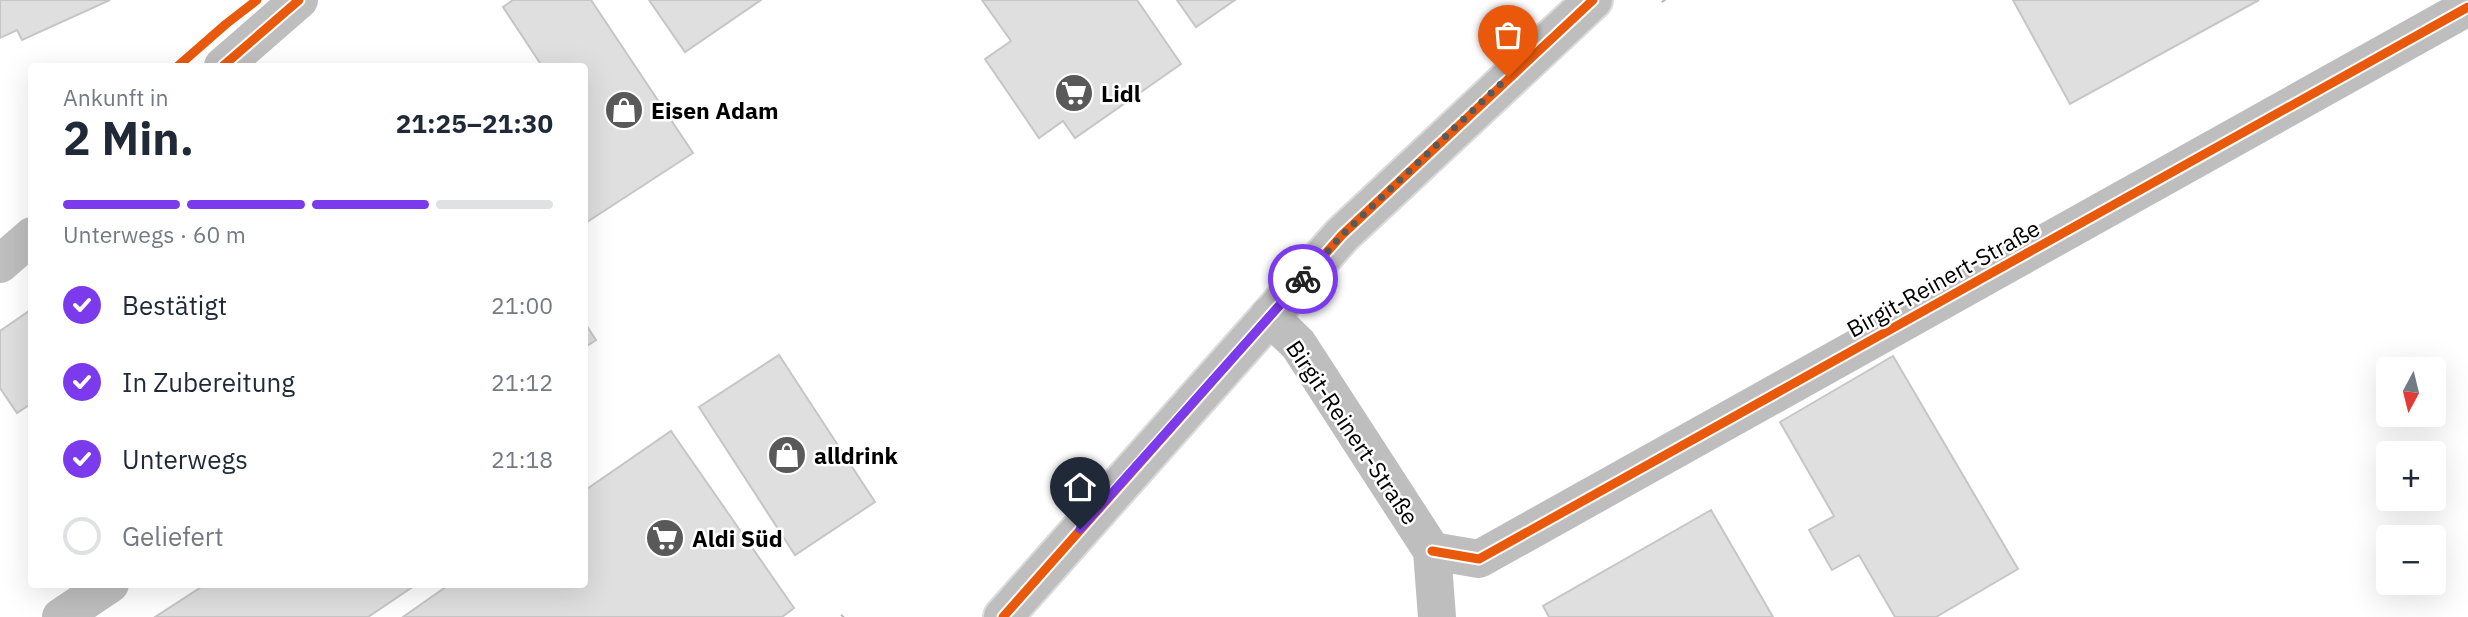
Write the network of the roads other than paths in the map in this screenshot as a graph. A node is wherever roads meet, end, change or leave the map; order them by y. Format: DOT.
graph roads {
  1 [pos="299,0"];
  2 [pos="1593,0"];
  3 [pos="2468,8"];
  4 [pos="226,63"];
  5 [pos="28,240"];
  6 [pos="0,264"];
  7 [pos="1269,316"];
  8 [pos="1432,551"];
  9 [pos="104,588"];
  10 [pos="61,617"];
  11 [pos="1003,617"];
  12 [pos="1437,617"];
  1 -- 4 [label="street"];
  2 -- 7 [label="street"];
  3 -- 8 [label="street, Birgit-Reinert-Straße"];
  5 -- 6 [label="street"];
  7 -- 8 [label="street, Birgit-Reinert-Straße"];
  7 -- 11 [label="street"];
  8 -- 12 [label="street, Birgit-Reinert-Straße"];
  9 -- 10 [label="street"];
}
